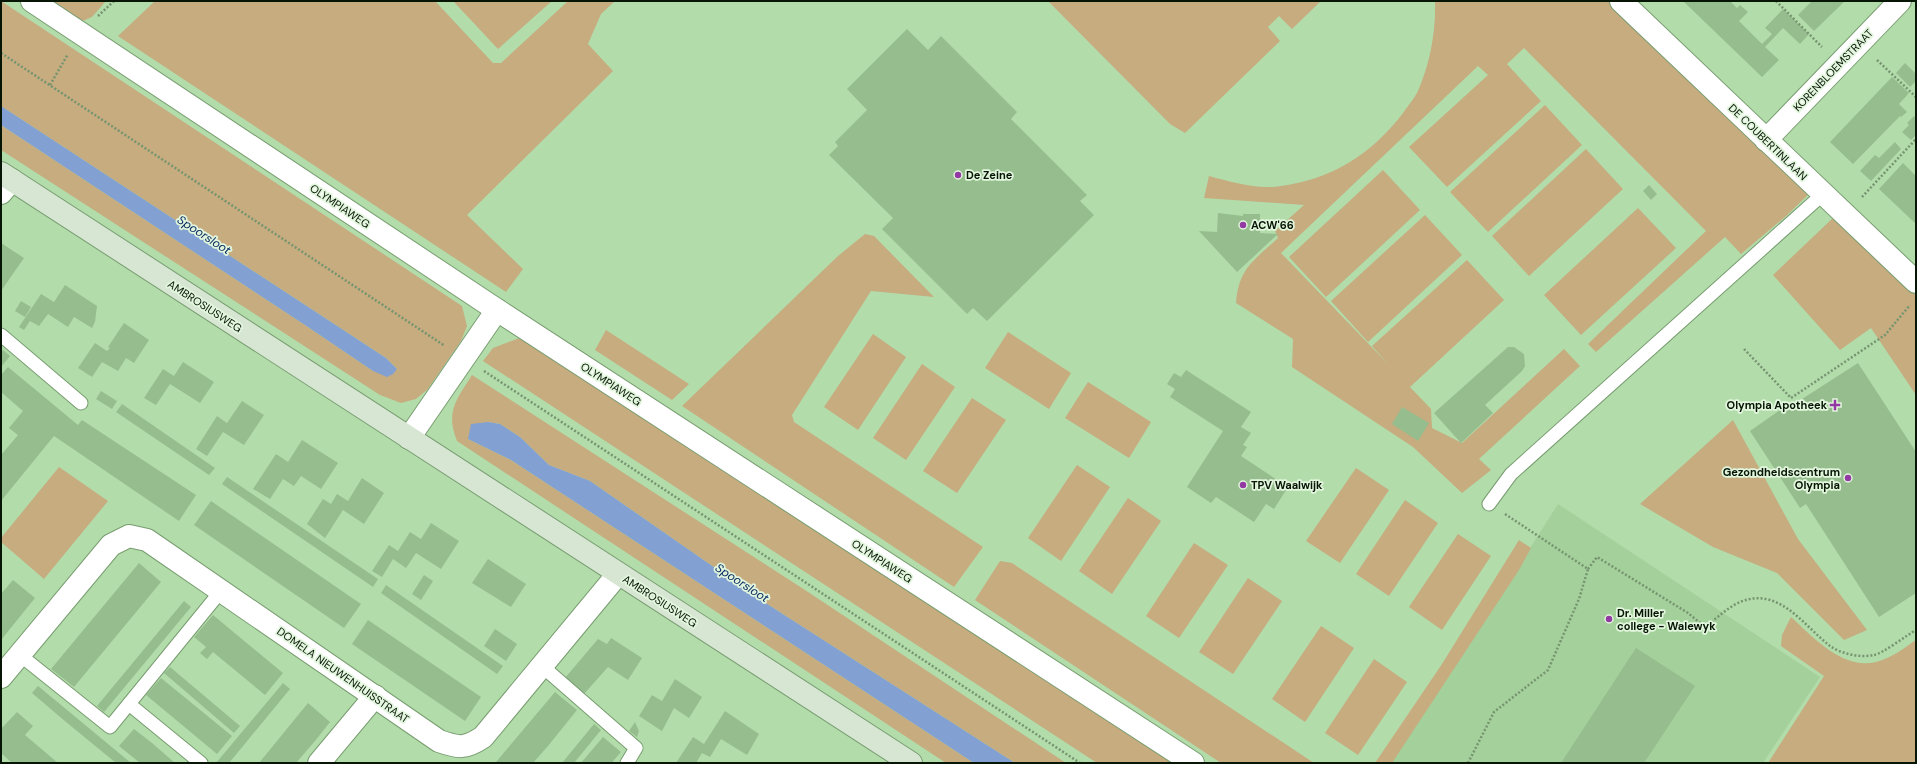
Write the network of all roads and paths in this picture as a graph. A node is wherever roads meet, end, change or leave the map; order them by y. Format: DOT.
graph roads {
  1 [pos="32,1"];
  2 [pos="1621,1"];
  3 [pos="1776,1"];
  4 [pos="1900,1"];
  5 [pos="1860,43"];
  6 [pos="1,53"];
  7 [pos="1840,64"];
  8 [pos="1916,97"];
  9 [pos="1916,139"];
  10 [pos="1766,140"];
  11 [pos="5,182"];
  12 [pos="1823,194"];
  13 [pos="1845,215"];
  14 [pos="1916,282"];
  15 [pos="1912,304"];
  16 [pos="496,310"];
  17 [pos="1,336"];
  18 [pos="1744,349"];
  19 [pos="464,358"];
  20 [pos="81,403"];
  21 [pos="409,438"];
  22 [pos="1489,504"];
  23 [pos="1588,569"];
  24 [pos="618,574"];
  25 [pos="221,591"];
  26 [pos="1916,630"];
  27 [pos="20,655"];
  28 [pos="542,666"];
  29 [pos="1,677"];
  30 [pos="375,696"];
  31 [pos="129,704"];
  32 [pos="201,763"];
  33 [pos="319,763"];
  34 [pos="627,763"];
  35 [pos="911,763"];
  36 [pos="1080,763"];
  37 [pos="1193,763"];
  38 [pos="1468,763"];
  1 -- 16 [label="street, OLYMPIAWEG"];
  2 -- 10 [label="street, DE COUBERTINLAAN"];
  3 -- 7 [label="path"];
  4 -- 5 [label="street, KORENBLOEMSTRAAT"];
  5 -- 7 [label="street, KORENBLOEMSTRAAT"];
  5 -- 8 [label="path"];
  6 -- 19 [label="path"];
  7 -- 10 [label="street, KORENBLOEMSTRAAT"];
  9 -- 13 [label="path"];
  10 -- 12 [label="street, DE COUBERTINLAAN"];
  11 -- 21 [label="main road, AMBROSIUSWEG"];
  12 -- 13 [label="street, DE COUBERTINLAAN"];
  12 -- 22 [label="lane"];
  13 -- 14 [label="street, DE COUBERTINLAAN"];
  15 -- 18 [label="path"];
  16 -- 19 [label="street"];
  16 -- 37 [label="street, OLYMPIAWEG"];
  17 -- 20 [label="lane"];
  19 -- 21 [label="street"];
  19 -- 36 [label="path"];
  21 -- 24 [label="main road, AMBROSIUSWEG"];
  22 -- 23 [label="path"];
  23 -- 26 [label="path"];
  23 -- 38 [label="path"];
  24 -- 28 [label="street, DOMELA NIEUWENHUISSTRAAT"];
  24 -- 35 [label="main road, AMBROSIUSWEG"];
  25 -- 27 [label="street, DOMELA NIEUWENHUISSTRAAT"];
  25 -- 30 [label="street, DOMELA NIEUWENHUISSTRAAT"];
  25 -- 31 [label="lane"];
  27 -- 29 [label="street"];
  27 -- 31 [label="lane"];
  28 -- 30 [label="street, DOMELA NIEUWENHUISSTRAAT"];
  28 -- 34 [label="lane"];
  30 -- 33 [label="street"];
  31 -- 32 [label="lane"];
}
